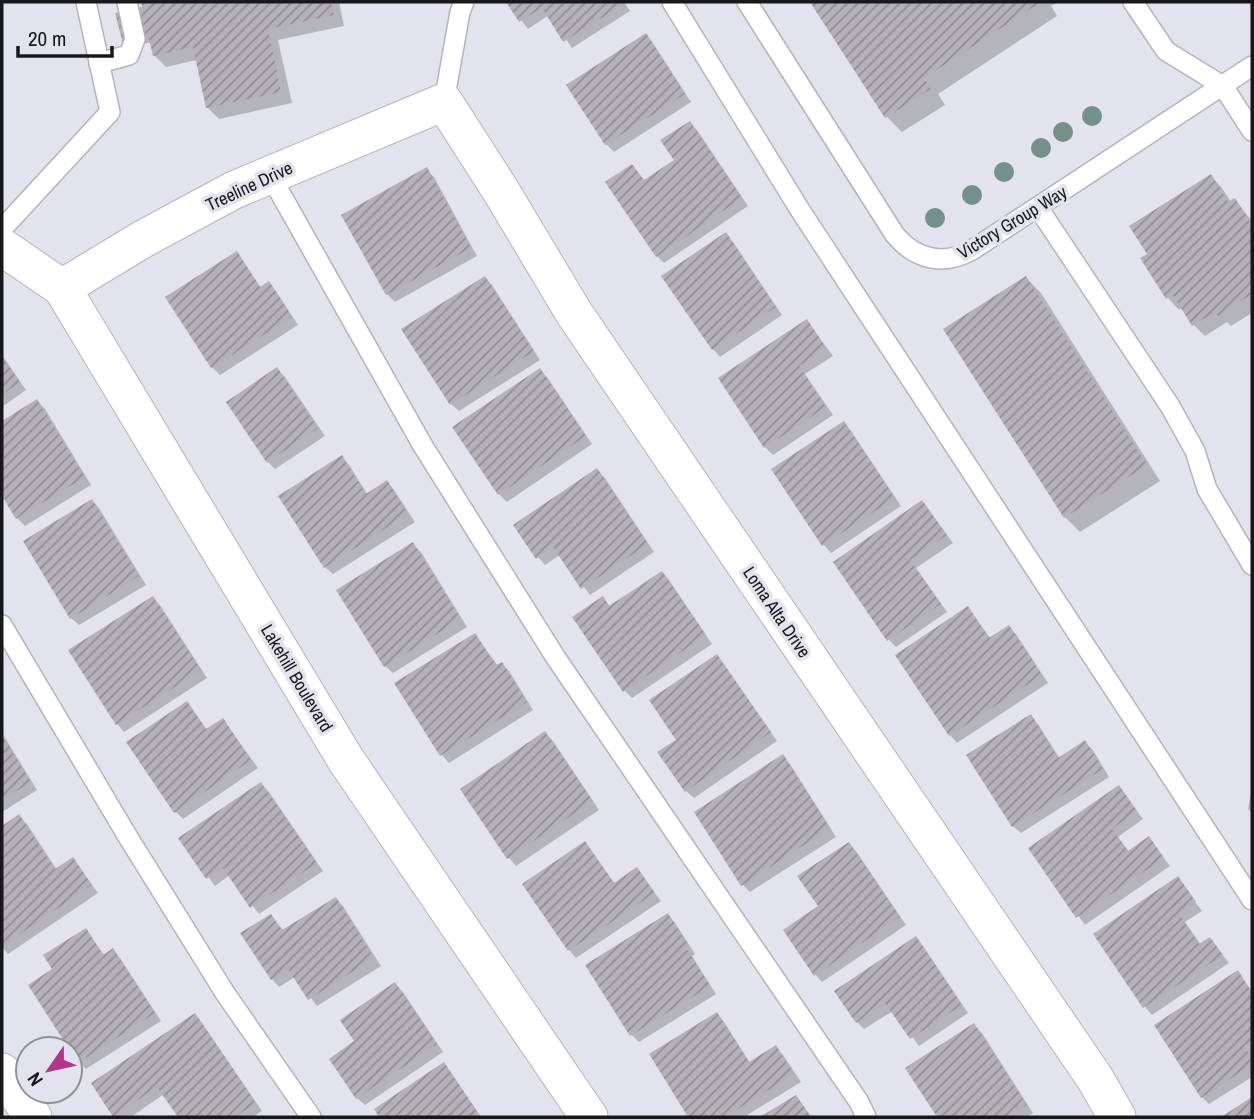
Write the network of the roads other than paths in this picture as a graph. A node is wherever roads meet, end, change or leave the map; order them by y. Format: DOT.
graph roads {
  1 [pos="86,2"];
  2 [pos="127,2"];
  3 [pos="464,2"];
  4 [pos="672,2"];
  5 [pos="747,2"];
  6 [pos="1133,2"];
  7 [pos="99,63"];
  8 [pos="1252,66"];
  9 [pos="1223,86"];
  10 [pos="444,102"];
  11 [pos="1252,131"];
  12 [pos="270,175"];
  13 [pos="1039,209"];
  14 [pos="2,229"];
  15 [pos="2,247"];
  16 [pos="62,288"];
  17 [pos="1252,565"];
  18 [pos="2,625"];
  19 [pos="1252,900"];
  20 [pos="2,1072"];
  21 [pos="33,1117"];
  22 [pos="311,1117"];
  23 [pos="589,1117"];
  24 [pos="866,1117"];
  25 [pos="1117,1117"];
  1 -- 7 [label="lane"];
  2 -- 7 [label="lane"];
  3 -- 10 [label="lane"];
  4 -- 19 [label="lane"];
  5 -- 13 [label="lane, Victory Group Way"];
  6 -- 9 [label="lane"];
  7 -- 14 [label="lane"];
  8 -- 9 [label="lane, Victory Group Way"];
  9 -- 11 [label="lane"];
  9 -- 13 [label="lane, Victory Group Way"];
  10 -- 12 [label="street, Treeline Drive"];
  10 -- 25 [label="street, Loma Alta Drive"];
  12 -- 16 [label="street, Treeline Drive"];
  12 -- 24 [label="lane"];
  13 -- 17 [label="lane"];
  15 -- 16 [label="street, Lakehill Boulevard"];
  16 -- 23 [label="street, Lakehill Boulevard"];
  18 -- 22 [label="lane"];
  20 -- 21 [label="street"];
}
